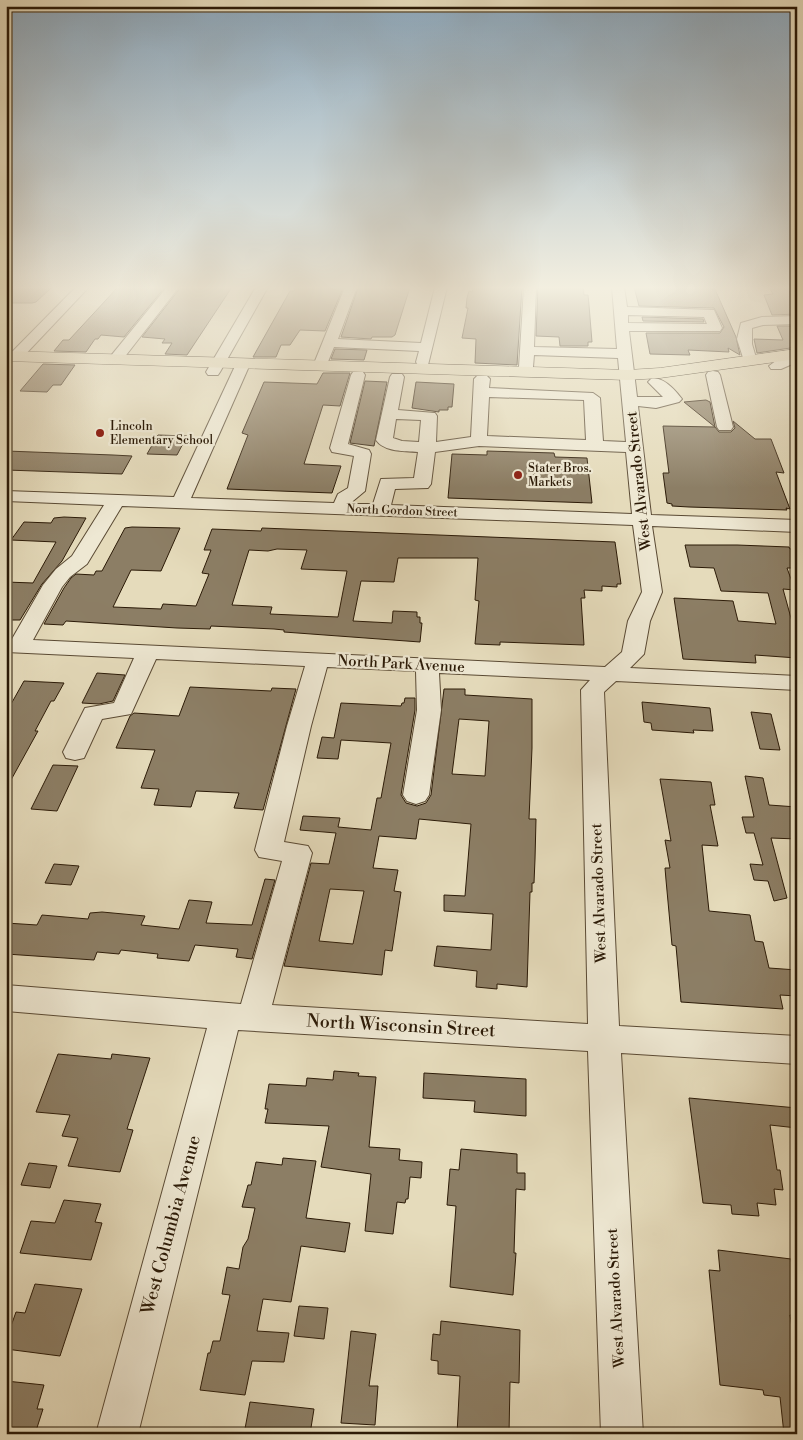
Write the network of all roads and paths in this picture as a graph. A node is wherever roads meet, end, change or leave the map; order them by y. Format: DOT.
graph roads {
  1 [pos="120,354"];
  2 [pos="223,354"];
  3 [pos="324,354"];
  4 [pos="424,354"];
  5 [pos="527,354"];
  6 [pos="625,354"];
  7 [pos="748,354"];
  8 [pos="796,354"];
  9 [pos="797,358"];
  10 [pos="9,359"];
  11 [pos="115,360"];
  12 [pos="750,361"];
  13 [pos="797,364"];
  14 [pos="320,366"];
  15 [pos="776,366"];
  16 [pos="216,367"];
  17 [pos="241,368"];
  18 [pos="421,369"];
  19 [pos="526,372"];
  20 [pos="713,375"];
  21 [pos="358,376"];
  22 [pos="397,377"];
  23 [pos="656,382"];
  24 [pos="481,385"];
  25 [pos="628,387"];
  26 [pos="389,414"];
  27 [pos="725,427"];
  28 [pos="479,441"];
  29 [pos="595,445"];
  30 [pos="634,447"];
  31 [pos="427,448"];
  32 [pos="13,496"];
  33 [pos="116,500"];
  34 [pos="180,503"];
  35 [pos="342,509"];
  36 [pos="381,510"];
  37 [pos="6,515"];
  38 [pos="642,521"];
  39 [pos="797,526"];
  40 [pos="10,647"];
  41 [pos="148,652"];
  42 [pos="318,660"];
  43 [pos="427,666"];
  44 [pos="610,674"];
  45 [pos="797,683"];
  46 [pos="75,752"];
  47 [pos="416,795"];
  48 [pos="6,998"];
  49 [pos="239,1017"];
  50 [pos="604,1038"];
  51 [pos="797,1050"];
  52 [pos="117,1434"];
  53 [pos="622,1434"];
  1 -- 11 [label="street"];
  2 -- 16 [label="street"];
  3 -- 14 [label="street"];
  4 -- 18 [label="street"];
  5 -- 19 [label="street"];
  6 -- 25 [label="street, West Alvarado Street"];
  7 -- 12 [label="street"];
  8 -- 12 [label="main road"];
  9 -- 15 [label="street"];
  10 -- 11 [label="main road"];
  10 -- 16 [label="main road"];
  11 -- 16 [label="main road"];
  12 -- 25 [label="main road"];
  13 -- 15 [label="main road"];
  14 -- 17 [label="main road"];
  14 -- 18 [label="main road"];
  15 -- 20 [label="main road"];
  16 -- 17 [label="main road"];
  17 -- 21 [label="main road"];
  17 -- 34 [label="street"];
  18 -- 19 [label="main road"];
  19 -- 25 [label="main road"];
  20 -- 23 [label="main road"];
  20 -- 27 [label="street"];
  21 -- 22 [label="main road"];
  21 -- 35 [label="street"];
  22 -- 24 [label="main road"];
  22 -- 26 [label="street"];
  23 -- 25 [label="main road"];
  23 -- 25 [label="street"];
  24 -- 25 [label="main road"];
  24 -- 28 [label="street"];
  24 -- 29 [label="street"];
  25 -- 30 [label="street, West Alvarado Street"];
  26 -- 31 [label="street"];
  26 -- 31 [label="street"];
  28 -- 29 [label="street"];
  28 -- 31 [label="street"];
  29 -- 30 [label="street"];
  30 -- 38 [label="street, West Alvarado Street"];
  31 -- 36 [label="street"];
  32 -- 33 [label="street, North Gordon Street"];
  32 -- 37 [label="street"];
  33 -- 34 [label="street, North Gordon Street"];
  33 -- 40 [label="street"];
  34 -- 35 [label="street, North Gordon Street"];
  35 -- 36 [label="street, North Gordon Street"];
  36 -- 38 [label="street, North Gordon Street"];
  38 -- 39 [label="street, North Gordon Street"];
  38 -- 44 [label="street, West Alvarado Street"];
  40 -- 41 [label="street, North Park Avenue"];
  41 -- 42 [label="street, North Park Avenue"];
  41 -- 46 [label="street"];
  42 -- 43 [label="street, North Park Avenue"];
  42 -- 49 [label="street, West Columbia Avenue"];
  43 -- 44 [label="street, North Park Avenue"];
  43 -- 47 [label="street"];
  44 -- 45 [label="street, North Park Avenue"];
  44 -- 50 [label="street, West Alvarado Street"];
  48 -- 49 [label="street, North Wisconsin Street"];
  49 -- 50 [label="street, North Wisconsin Street"];
  49 -- 52 [label="street, West Columbia Avenue"];
  50 -- 51 [label="street, North Wisconsin Street"];
  50 -- 53 [label="street, West Alvarado Street"];
}
